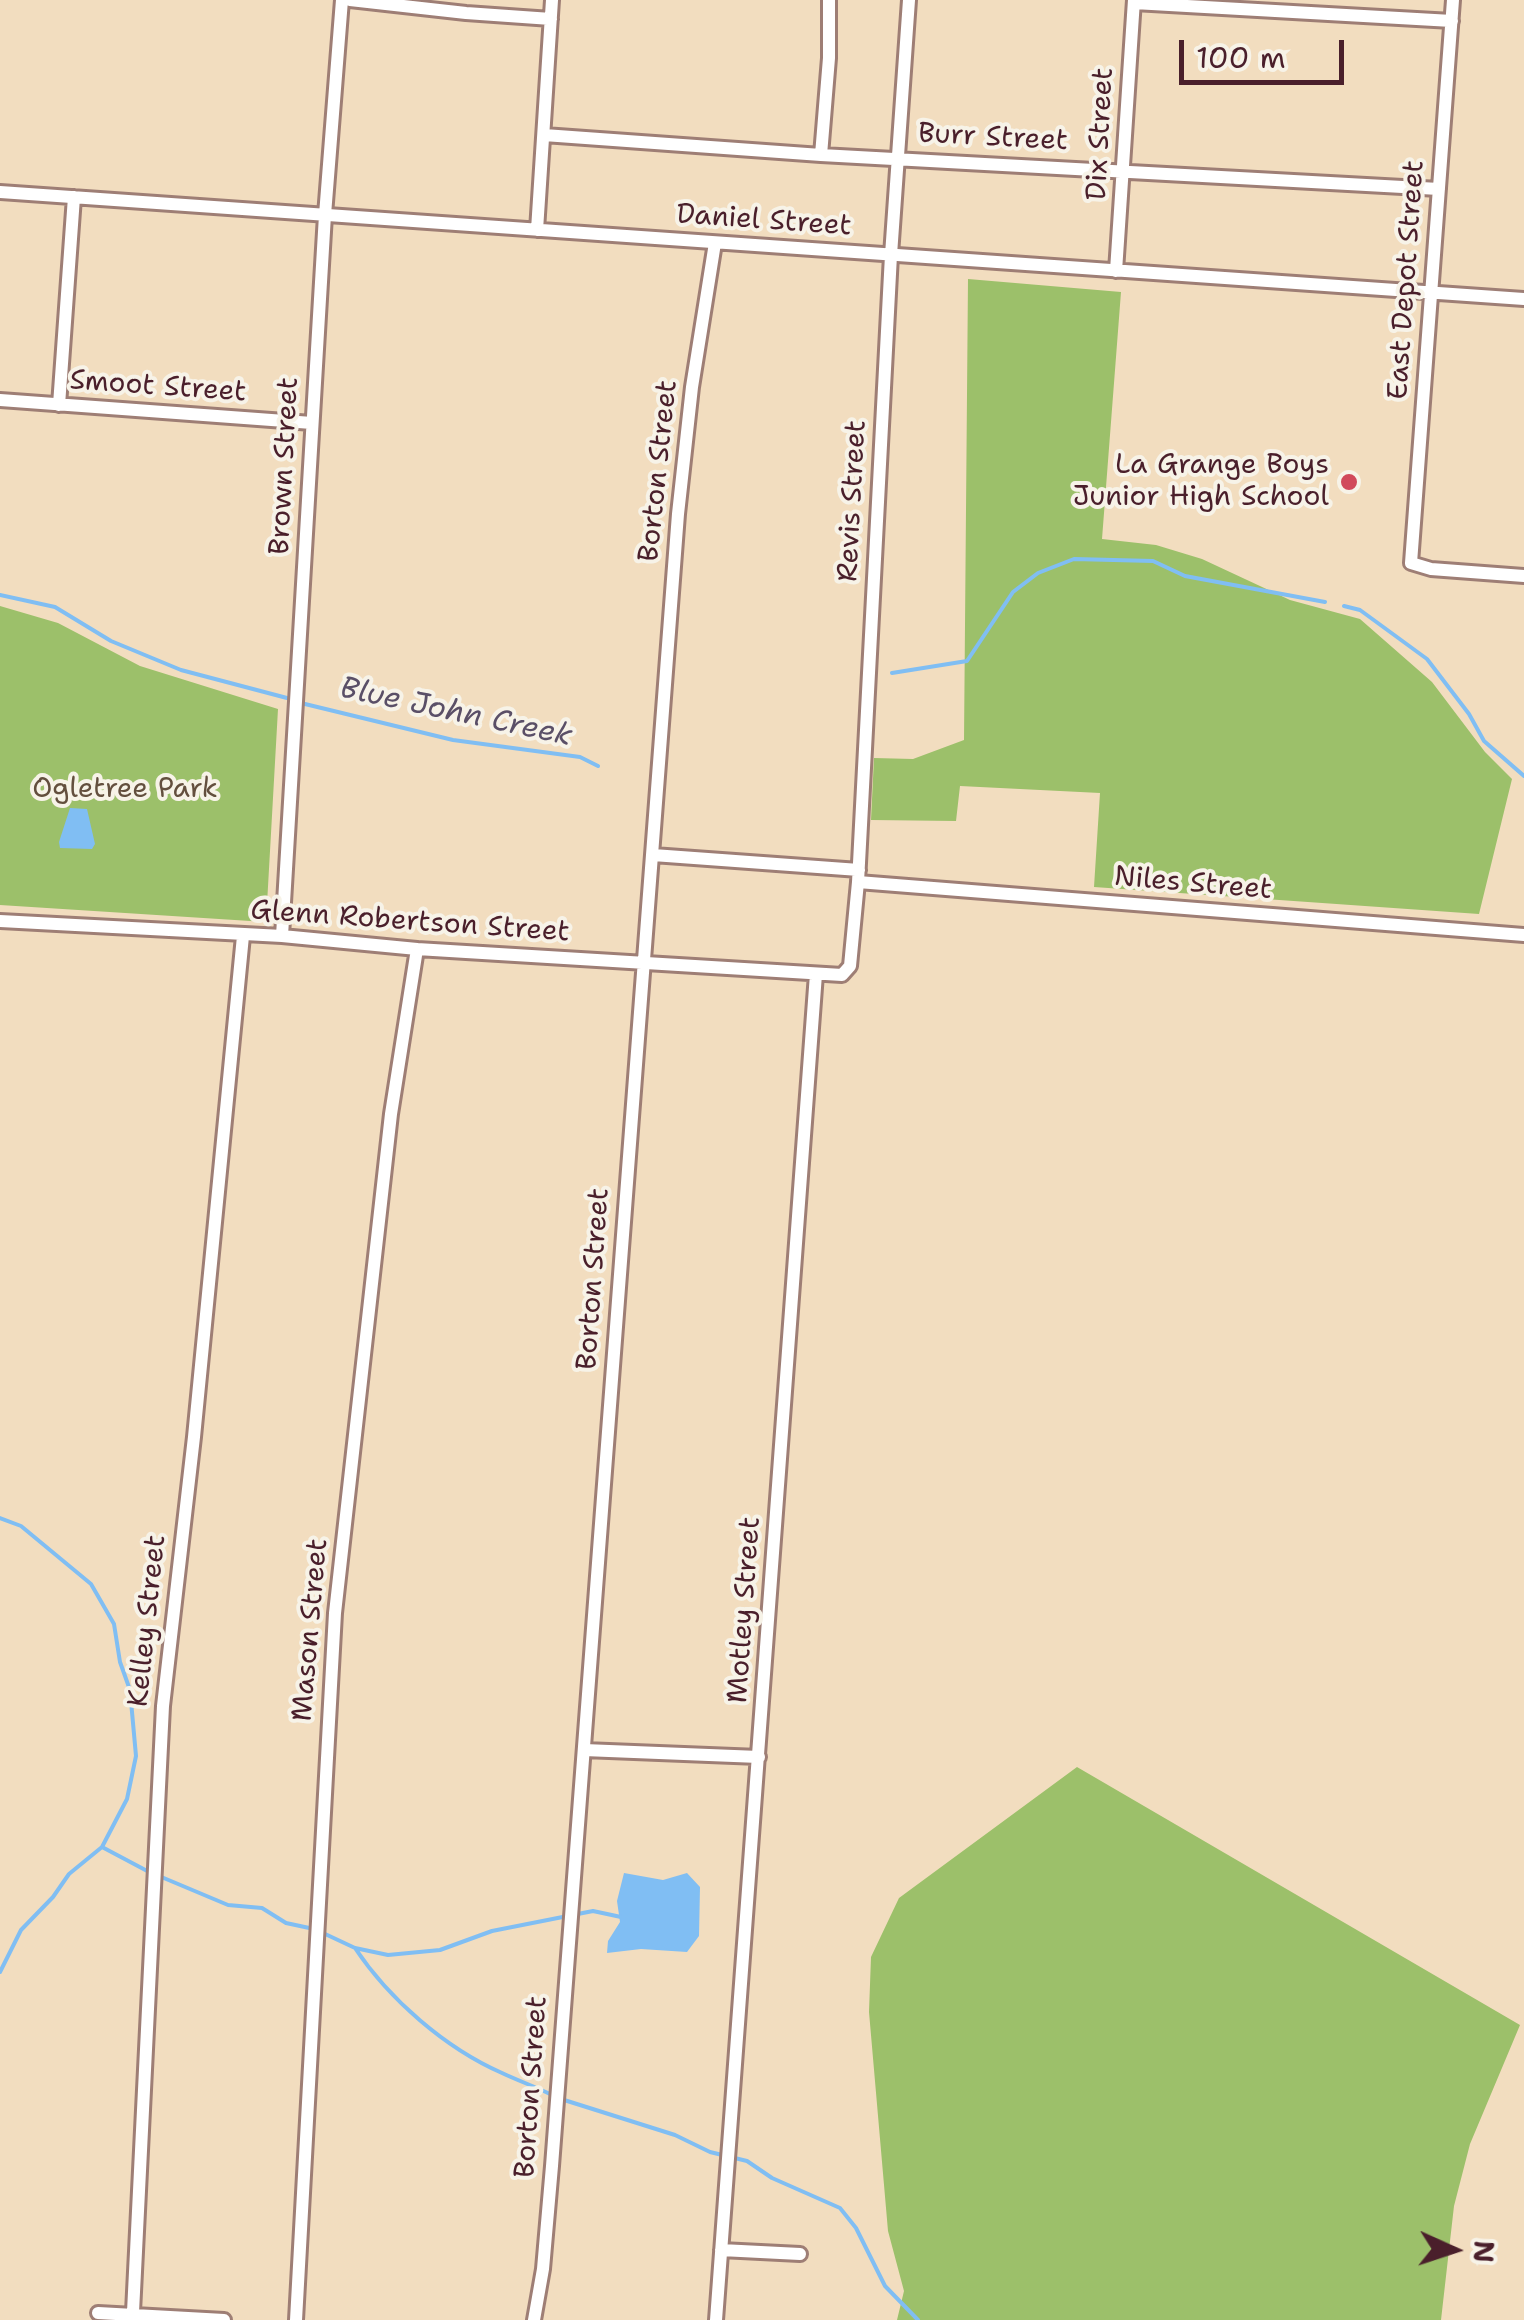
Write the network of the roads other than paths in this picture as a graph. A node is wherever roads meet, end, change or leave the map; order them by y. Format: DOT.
graph roads {
  1 [pos="342,0"];
  2 [pos="350,0"];
  3 [pos="552,0"];
  4 [pos="829,0"];
  5 [pos="909,0"];
  6 [pos="1453,0"];
  7 [pos="1134,1"];
  8 [pos="550,18"];
  9 [pos="1452,21"];
  10 [pos="544,135"];
  11 [pos="822,155"];
  12 [pos="898,158"];
  13 [pos="1125,172"];
  14 [pos="1439,189"];
  15 [pos="0,192"];
  16 [pos="74,197"];
  17 [pos="325,215"];
  18 [pos="537,230"];
  19 [pos="715,243"];
  20 [pos="891,255"];
  21 [pos="1116,271"];
  22 [pos="1431,294"];
  23 [pos="1524,298"];
  24 [pos="0,400"];
  25 [pos="59,405"];
  26 [pos="312,423"];
  27 [pos="1524,576"];
  28 [pos="653,855"];
  29 [pos="858,876"];
  30 [pos="0,921"];
  31 [pos="1524,935"];
  32 [pos="243,936"];
  33 [pos="282,936"];
  34 [pos="417,949"];
  35 [pos="643,962"];
  36 [pos="816,974"];
  37 [pos="584,1750"];
  38 [pos="760,1757"];
  39 [pos="721,2250"];
  40 [pos="800,2254"];
  41 [pos="133,2312"];
  42 [pos="98,2313"];
  43 [pos="224,2320"];
  44 [pos="296,2320"];
  45 [pos="534,2320"];
  46 [pos="716,2320"];
  1 -- 17 [label="street, Brown Street"];
  2 -- 8 [label="street"];
  3 -- 8 [label="street"];
  4 -- 11 [label="street"];
  5 -- 12 [label="street, Revis Street"];
  6 -- 9 [label="street, East Depot Street"];
  7 -- 9 [label="street"];
  7 -- 13 [label="street, Dix Street"];
  8 -- 10 [label="street"];
  9 -- 14 [label="street, East Depot Street"];
  10 -- 11 [label="street, Burr Street"];
  10 -- 18 [label="street"];
  11 -- 12 [label="street, Burr Street"];
  12 -- 13 [label="street, Burr Street"];
  12 -- 20 [label="street, Revis Street"];
  13 -- 14 [label="street, Burr Street"];
  13 -- 21 [label="street, Dix Street"];
  14 -- 22 [label="street, East Depot Street"];
  15 -- 16 [label="street, Daniel Street"];
  16 -- 17 [label="street, Daniel Street"];
  16 -- 25 [label="street"];
  17 -- 18 [label="street, Daniel Street"];
  17 -- 26 [label="street, Brown Street"];
  18 -- 19 [label="street, Daniel Street"];
  19 -- 20 [label="street, Daniel Street"];
  19 -- 28 [label="street, Borton Street"];
  20 -- 21 [label="street, Daniel Street"];
  20 -- 29 [label="street, Revis Street"];
  21 -- 22 [label="street, Daniel Street"];
  22 -- 23 [label="street, Daniel Street"];
  22 -- 27 [label="street, East Depot Street"];
  24 -- 25 [label="street, Smoot Street"];
  25 -- 26 [label="street, Smoot Street"];
  26 -- 33 [label="street, Brown Street"];
  28 -- 29 [label="street, Niles Street"];
  28 -- 35 [label="street, Borton Street"];
  29 -- 31 [label="street, Niles Street"];
  29 -- 36 [label="street, Revis Street"];
  30 -- 32 [label="street, Glenn Robertson Street"];
  32 -- 33 [label="street, Glenn Robertson Street"];
  32 -- 41 [label="street, Kelley Street"];
  33 -- 34 [label="street, Glenn Robertson Street"];
  34 -- 35 [label="street, Glenn Robertson Street"];
  34 -- 44 [label="street, Mason Street"];
  35 -- 36 [label="street, Glenn Robertson Street"];
  35 -- 37 [label="street, Borton Street"];
  36 -- 38 [label="street, Motley Street"];
  37 -- 38 [label="street"];
  37 -- 45 [label="street, Borton Street"];
  38 -- 39 [label="street, Motley Street"];
  39 -- 40 [label="street"];
  39 -- 46 [label="street, Motley Street"];
  41 -- 42 [label="street"];
  41 -- 43 [label="street"];
}
